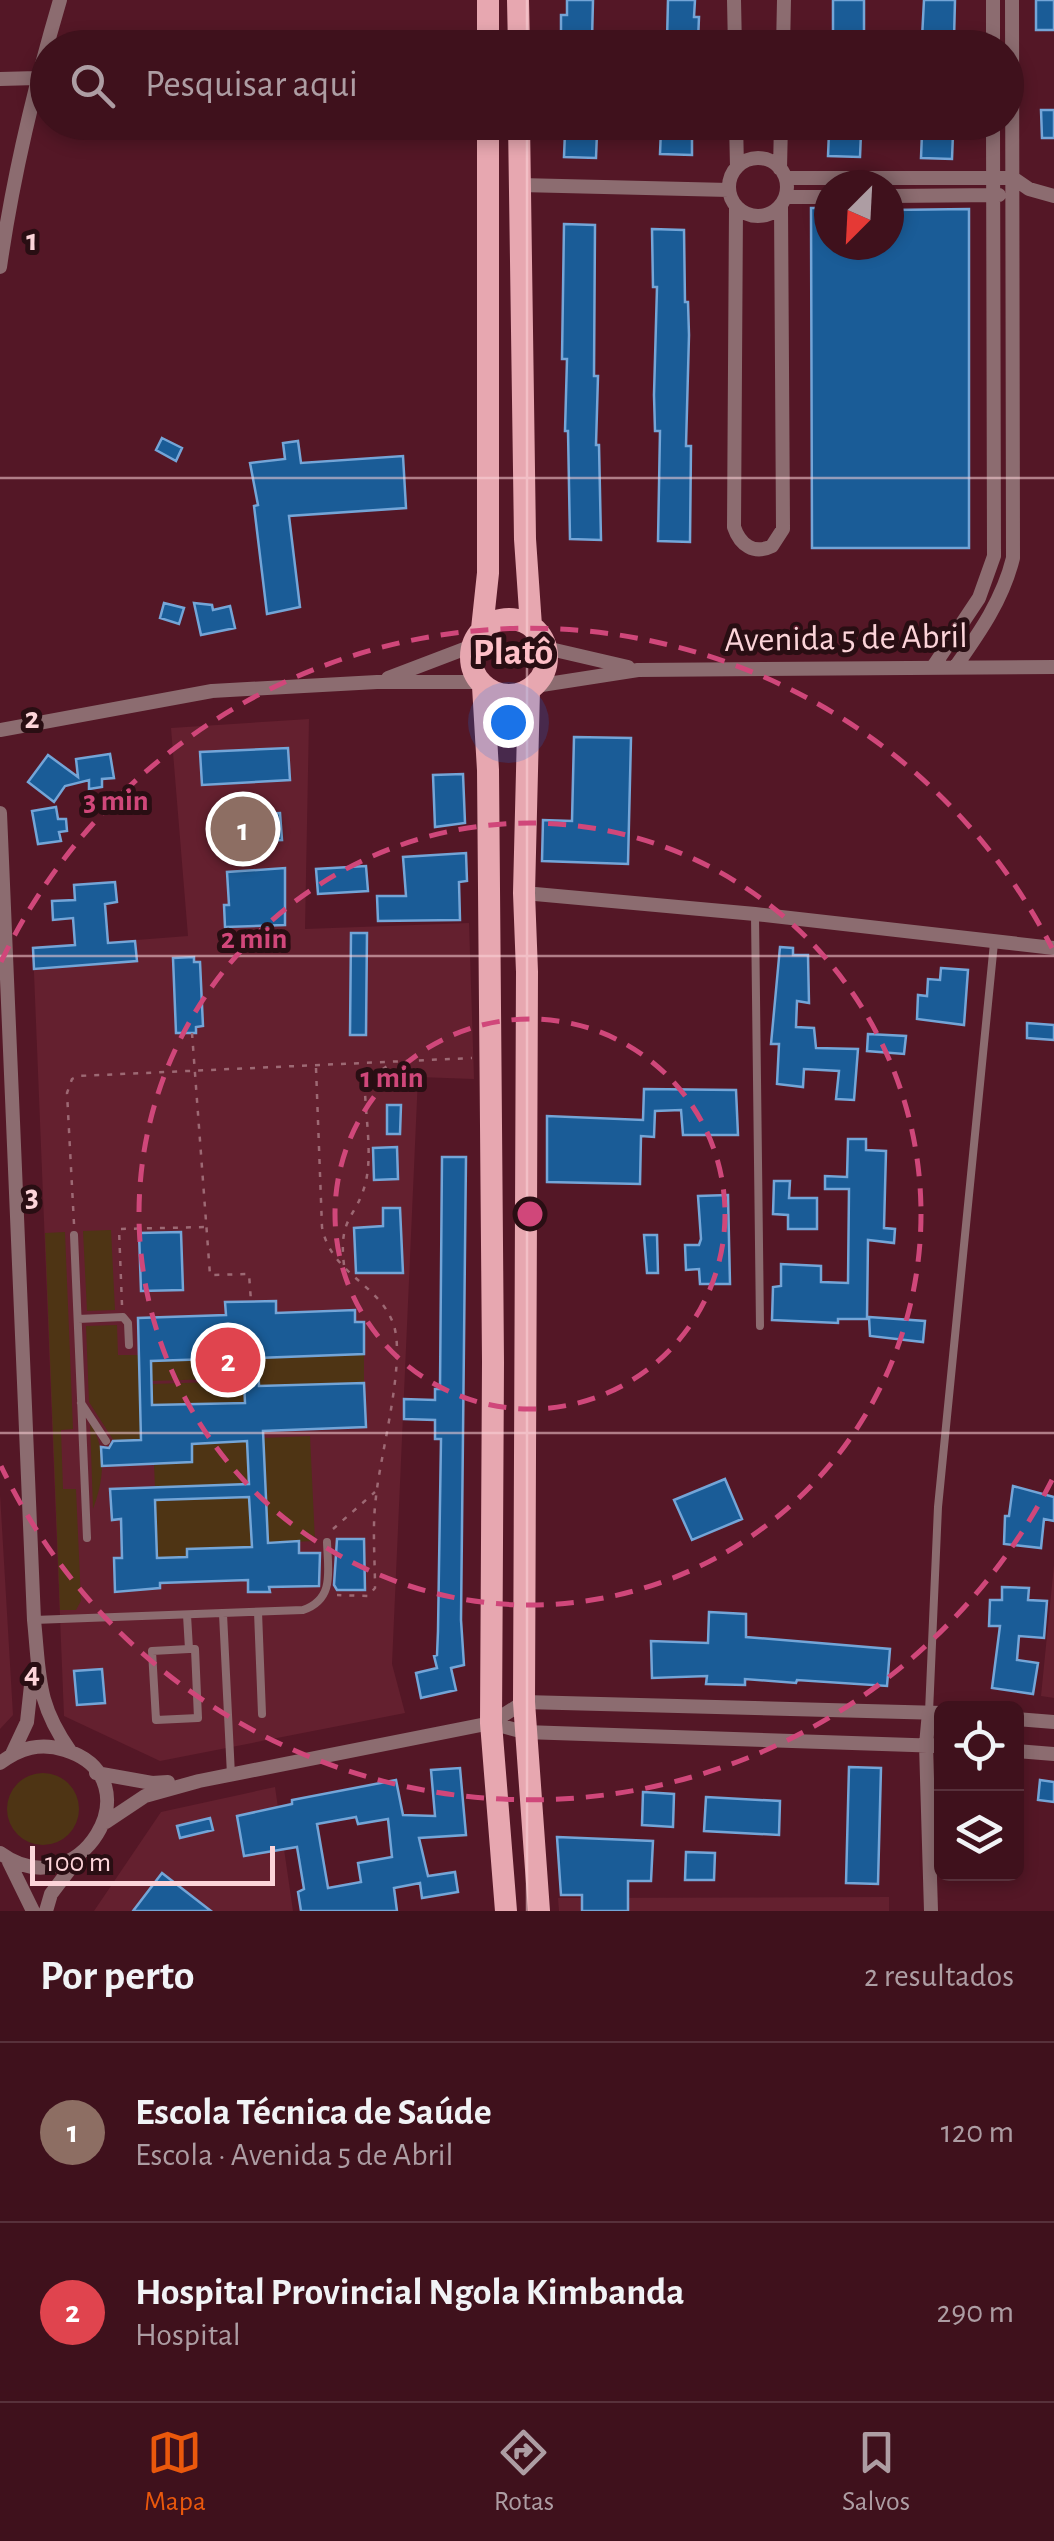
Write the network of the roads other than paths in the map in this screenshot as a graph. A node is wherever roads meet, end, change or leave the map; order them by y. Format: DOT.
graph roads {
  1 [pos="60,0"];
  2 [pos="488,0"];
  3 [pos="518,0"];
  4 [pos="734,0"];
  5 [pos="784,0"];
  6 [pos="993,0"];
  7 [pos="1012,0"];
  8 [pos="51,30"];
  9 [pos="488,30"];
  10 [pos="519,30"];
  11 [pos="735,30"];
  12 [pos="783,30"];
  13 [pos="993,30"];
  14 [pos="1012,30"];
  15 [pos="0,78"];
  16 [pos="30,78"];
  17 [pos="30,110"];
  18 [pos="488,140"];
  19 [pos="520,140"];
  20 [pos="736,140"];
  21 [pos="782,140"];
  22 [pos="993,140"];
  23 [pos="1012,140"];
  24 [pos="737,167"];
  25 [pos="783,173"];
  26 [pos="993,178"];
  27 [pos="1012,178"];
  28 [pos="520,186"];
  29 [pos="1029,189"];
  30 [pos="728,190"];
  31 [pos="993,195"];
  32 [pos="1012,195"];
  33 [pos="904,196"];
  34 [pos="1054,196"];
  35 [pos="814,198"];
  36 [pos="784,201"];
  37 [pos="736,208"];
  38 [pos="0,267"];
  39 [pos="531,626"];
  40 [pos="477,638"];
  41 [pos="546,648"];
  42 [pos="956,666"];
  43 [pos="1054,666"];
  44 [pos="934,667"];
  45 [pos="638,670"];
  46 [pos="378,682"];
  47 [pos="481,684"];
  48 [pos="532,688"];
  49 [pos="0,730"];
  50 [pos="0,812"];
  51 [pos="524,893"];
  52 [pos="754,914"];
  53 [pos="994,942"];
  54 [pos="1054,948"];
  55 [pos="527,972"];
  56 [pos="489,973"];
  57 [pos="7,1104"];
  58 [pos="74,1235"];
  59 [pos="78,1320"];
  60 [pos="760,1326"];
  61 [pos="129,1345"];
  62 [pos="81,1404"];
  63 [pos="106,1441"];
  64 [pos="87,1538"];
  65 [pos="326,1542"];
  66 [pos="258,1612"];
  67 [pos="224,1614"];
  68 [pos="187,1615"];
  69 [pos="34,1620"];
  70 [pos="189,1649"];
  71 [pos="935,1701"];
  72 [pos="524,1702"];
  73 [pos="934,1712"];
  74 [pos="262,1714"];
  75 [pos="1024,1720"];
  76 [pos="1054,1722"];
  77 [pos="491,1723"];
  78 [pos="524,1732"];
  79 [pos="934,1746"];
  80 [pos="70,1751"];
  81 [pos="1024,1752"];
  82 [pos="1054,1754"];
  83 [pos="6,1759"];
  84 [pos="96,1773"];
  85 [pos="232,1774"];
  86 [pos="199,1781"];
  87 [pos="106,1822"];
  88 [pos="4,1857"];
  89 [pos="74,1864"];
  90 [pos="34,1911"];
  91 [pos="46,1911"];
  92 [pos="506,1911"];
  93 [pos="539,1911"];
  94 [pos="931,1911"];
  1 -- 8 [label="street"];
  2 -- 9 [label="main road"];
  3 -- 10 [label="main road"];
  4 -- 11 [label="street"];
  5 -- 12 [label="street"];
  6 -- 13 [label="street"];
  7 -- 14 [label="street"];
  15 -- 16 [label="street"];
  17 -- 38 [label="street"];
  18 -- 40 [label="main road"];
  19 -- 28 [label="main road"];
  20 -- 24 [label="street"];
  21 -- 25 [label="street"];
  22 -- 26 [label="street"];
  23 -- 27 [label="street"];
  24 -- 25 [label="street"];
  24 -- 30 [label="street"];
  25 -- 26 [label="street"];
  25 -- 36 [label="street"];
  26 -- 27 [label="street"];
  26 -- 31 [label="street"];
  27 -- 29 [label="street"];
  27 -- 32 [label="street"];
  28 -- 30 [label="street"];
  28 -- 39 [label="main road"];
  29 -- 32 [label="street"];
  29 -- 34 [label="street"];
  30 -- 37 [label="street"];
  31 -- 32 [label="street"];
  31 -- 33 [label="street"];
  31 -- 44 [label="street"];
  32 -- 42 [label="street"];
  35 -- 36 [label="street"];
  36 -- 37 [label="street"];
  36 -- 37 [label="street"];
  39 -- 40 [label="main road"];
  39 -- 41 [label="main road"];
  40 -- 46 [label="street"];
  40 -- 47 [label="main road"];
  41 -- 45 [label="street, Avenida 5 de Abril"];
  41 -- 48 [label="main road"];
  42 -- 43 [label="street, Avenida 5 de Abril"];
  42 -- 44 [label="street, Avenida 5 de Abril"];
  44 -- 45 [label="street, Avenida 5 de Abril"];
  45 -- 48 [label="street, Avenida 5 de Abril"];
  46 -- 47 [label="street"];
  46 -- 49 [label="street"];
  47 -- 48 [label="main road"];
  47 -- 56 [label="main road"];
  48 -- 51 [label="main road"];
  50 -- 57 [label="street"];
  51 -- 52 [label="street"];
  51 -- 55 [label="main road"];
  52 -- 53 [label="street"];
  52 -- 60 [label="lane"];
  53 -- 54 [label="street"];
  53 -- 71 [label="lane"];
  55 -- 56 [label="main road"];
  55 -- 72 [label="main road"];
  56 -- 77 [label="main road"];
  57 -- 69 [label="street"];
  58 -- 59 [label="lane"];
  59 -- 61 [label="lane"];
  59 -- 62 [label="lane"];
  62 -- 63 [label="lane"];
  62 -- 64 [label="lane"];
  65 -- 66 [label="lane"];
  66 -- 67 [label="lane"];
  66 -- 74 [label="lane"];
  67 -- 68 [label="lane"];
  67 -- 85 [label="lane"];
  68 -- 69 [label="lane"];
  68 -- 70 [label="lane"];
  69 -- 80 [label="street"];
  69 -- 83 [label="street"];
  70 -- 70 [label="lane"];
  72 -- 73 [label="street"];
  72 -- 77 [label="street"];
  72 -- 78 [label="main road"];
  75 -- 76 [label="street"];
  77 -- 78 [label="street"];
  77 -- 85 [label="street"];
  77 -- 92 [label="main road"];
  78 -- 79 [label="street"];
  78 -- 93 [label="main road"];
  79 -- 94 [label="street"];
  80 -- 83 [label="street"];
  80 -- 84 [label="street"];
  81 -- 82 [label="street"];
  84 -- 86 [label="street"];
  84 -- 87 [label="street"];
  85 -- 86 [label="street"];
  86 -- 87 [label="street"];
  87 -- 89 [label="street"];
  88 -- 89 [label="street"];
  88 -- 90 [label="street"];
  89 -- 91 [label="street"];
}
